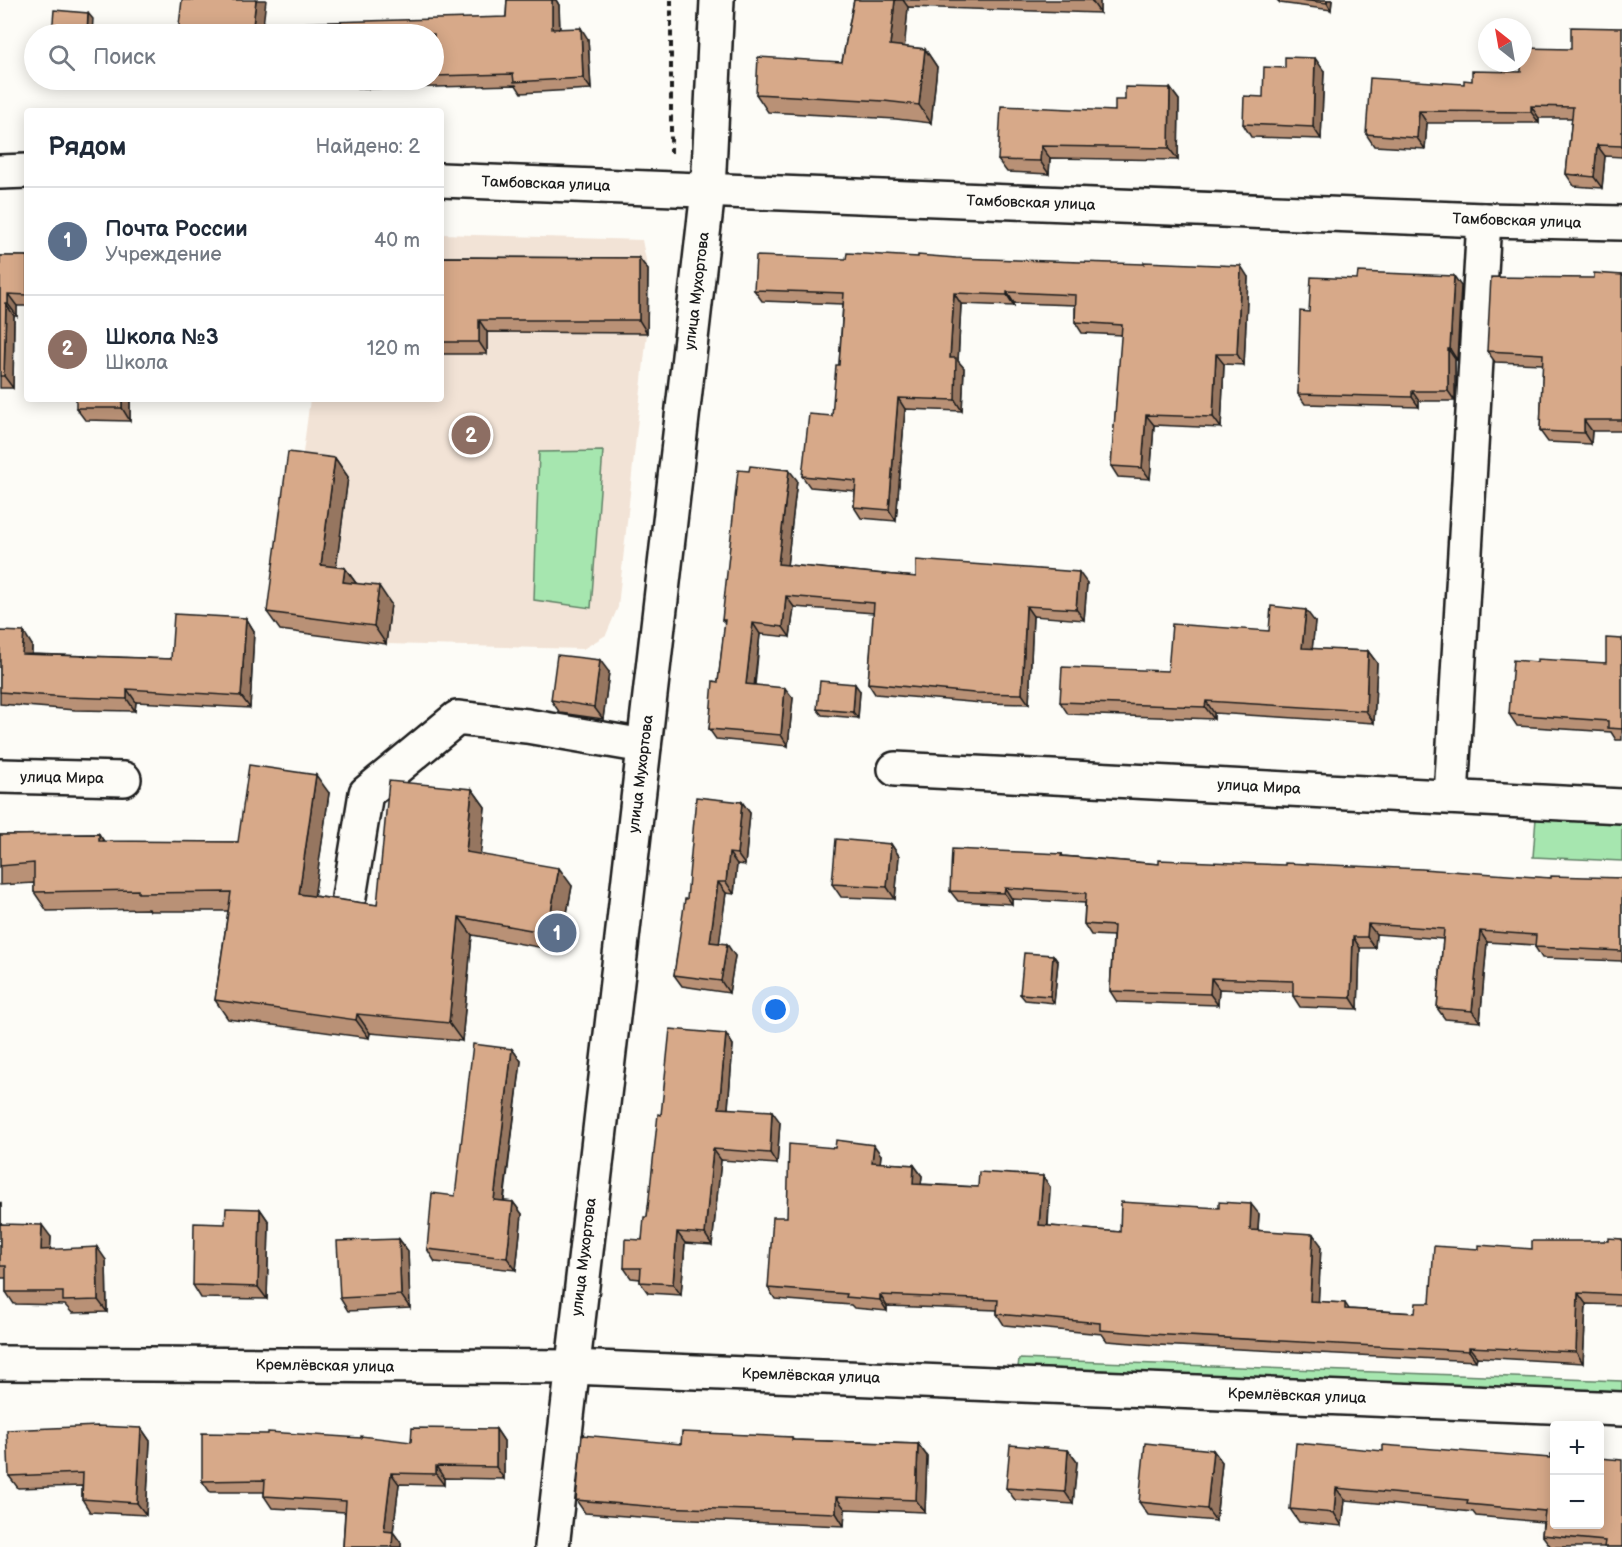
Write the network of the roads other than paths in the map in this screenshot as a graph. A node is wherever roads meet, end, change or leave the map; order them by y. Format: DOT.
graph roads {
  1 [pos="717,0"];
  2 [pos="24,171"];
  3 [pos="0,172"];
  4 [pos="444,180"];
  5 [pos="708,190"];
  6 [pos="1484,220"];
  7 [pos="1622,223"];
  8 [pos="644,746"];
  9 [pos="895,769"];
  10 [pos="0,776"];
  11 [pos="124,779"];
  12 [pos="1451,797"];
  13 [pos="1622,806"];
  14 [pos="349,897"];
  15 [pos="0,1363"];
  16 [pos="572,1367"];
  17 [pos="1622,1409"];
  18 [pos="552,1547"];
  1 -- 5 [label="street, улица Мухортова"];
  2 -- 3 [label="street"];
  4 -- 5 [label="street, Тамбовская улица"];
  5 -- 6 [label="street, Тамбовская улица"];
  5 -- 8 [label="street, улица Мухортова"];
  6 -- 7 [label="street, Тамбовская улица"];
  6 -- 12 [label="street"];
  8 -- 14 [label="street"];
  8 -- 16 [label="street, улица Мухортова"];
  9 -- 12 [label="street, улица Мира"];
  10 -- 11 [label="street, улица Мира"];
  12 -- 13 [label="street, улица Мира"];
  15 -- 16 [label="street, Кремлёвская улица"];
  16 -- 17 [label="street, Кремлёвская улица"];
  16 -- 18 [label="street, улица Мухортова"];
}
